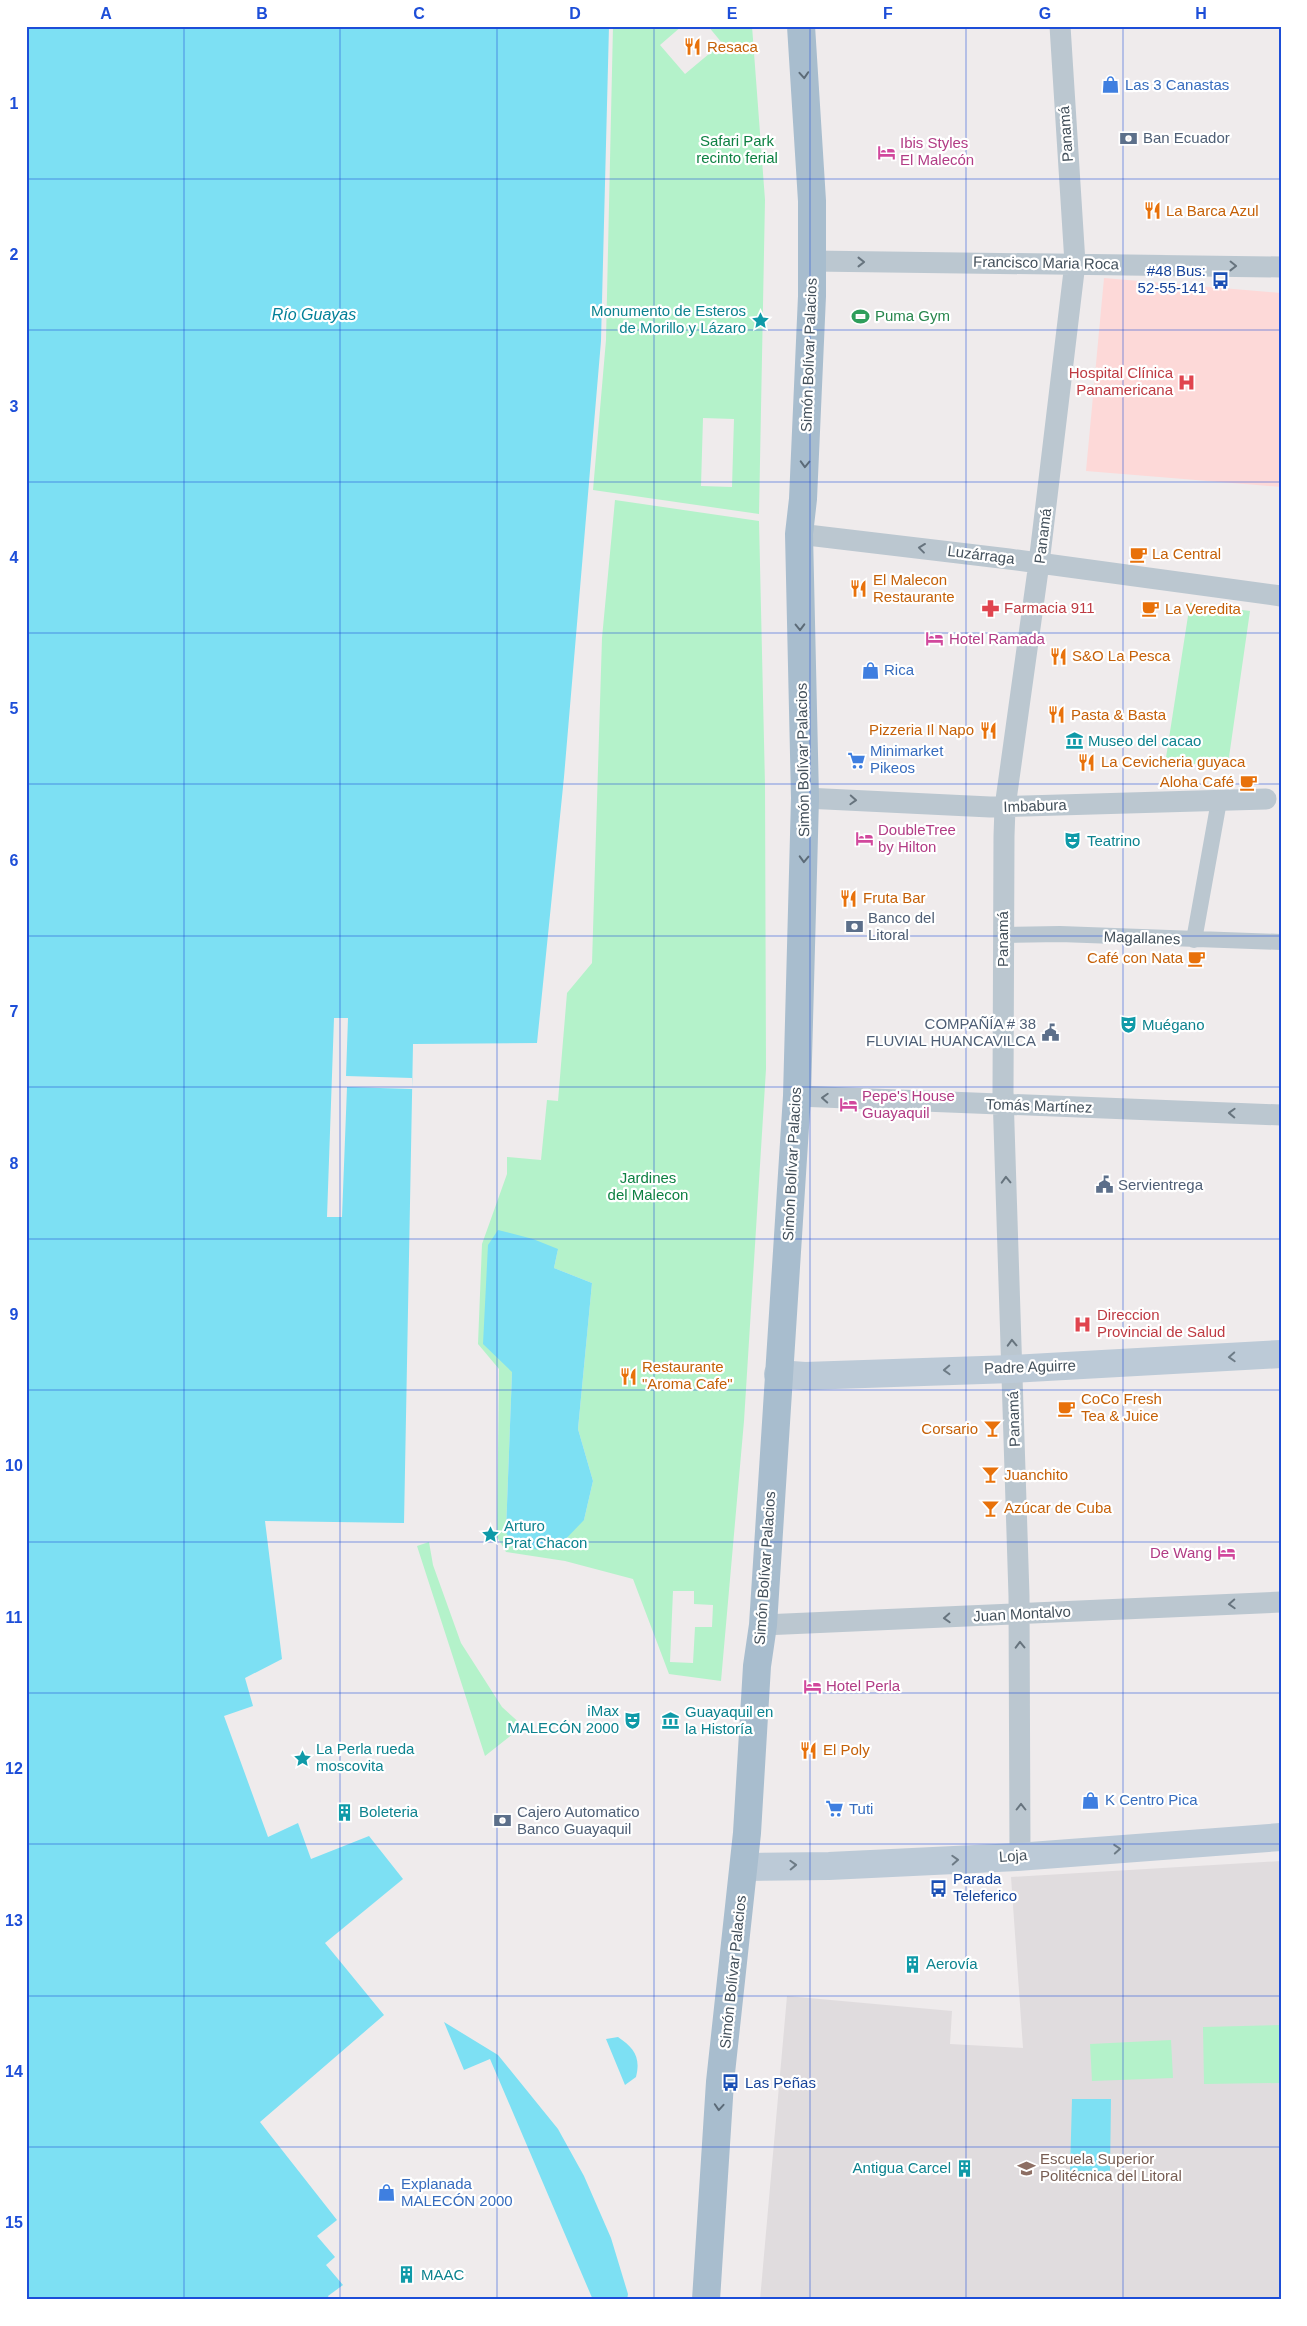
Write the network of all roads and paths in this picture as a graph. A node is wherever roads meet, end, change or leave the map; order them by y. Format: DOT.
graph roads {
  1 [pos="801,26"];
  2 [pos="1060,26"];
  3 [pos="812,261"];
  4 [pos="1075,263"];
  5 [pos="1281,266"];
  6 [pos="799,534"];
  7 [pos="1039,563"];
  8 [pos="1281,596"];
  9 [pos="805,798"];
  10 [pos="1266,799"];
  11 [pos="1219,801"];
  12 [pos="1005,807"];
  13 [pos="1004,935"];
  14 [pos="1194,940"];
  15 [pos="1281,942"];
  16 [pos="797,1096"];
  17 [pos="1004,1105"];
  18 [pos="1281,1115"];
  19 [pos="1281,1354"];
  20 [pos="1012,1369"];
  21 [pos="778,1374"];
  22 [pos="1281,1602"];
  23 [pos="1019,1614"];
  24 [pos="763,1625"];
  25 [pos="1281,1837"];
  26 [pos="1020,1856"];
  27 [pos="744,1867"];
  28 [pos="707,2296"];
  1 -- 3 [label="main road, Simón Bolívar Palacios, one-way"];
  2 -- 4 [label="street, Panamá"];
  3 -- 4 [label="street, Francisco Maria Roca, one-way"];
  3 -- 6 [label="main road, Simón Bolívar Palacios, one-way"];
  4 -- 5 [label="street, Francisco Maria Roca, one-way"];
  4 -- 7 [label="street, Panamá"];
  7 -- 6 [label="street, Luzárraga, one-way"];
  6 -- 9 [label="main road, Simón Bolívar Palacios, one-way"];
  7 -- 8 [label="street, Luzárraga"];
  7 -- 12 [label="street, Panamá"];
  9 -- 12 [label="street, Imbabura, one-way"];
  9 -- 16 [label="main road, Simón Bolívar Palacios, one-way"];
  10 -- 11 [label="street, Imbabura"];
  11 -- 12 [label="street, Imbabura"];
  11 -- 14 [label="street"];
  12 -- 13 [label="street, Panamá"];
  13 -- 14 [label="street, Magallanes"];
  13 -- 17 [label="street, Panamá"];
  14 -- 15 [label="street, Magallanes"];
  17 -- 16 [label="street, Tomás Martínez, one-way"];
  16 -- 21 [label="main road, Simón Bolívar Palacios"];
  18 -- 17 [label="street, Tomás Martínez, one-way"];
  20 -- 17 [label="street, Panamá, one-way"];
  19 -- 20 [label="main road, Padre Aguirre, one-way"];
  20 -- 21 [label="main road, Padre Aguirre, one-way"];
  20 -- 23 [label="street, Panamá"];
  21 -- 24 [label="main road, Simón Bolívar Palacios"];
  22 -- 23 [label="street, Juan Montalvo, one-way"];
  23 -- 24 [label="street, Juan Montalvo, one-way"];
  26 -- 23 [label="street, Panamá, one-way"];
  24 -- 27 [label="main road, Simón Bolívar Palacios"];
  26 -- 25 [label="main road, Loja, one-way"];
  27 -- 26 [label="main road, Loja, one-way"];
  27 -- 28 [label="main road, Simón Bolívar Palacios, one-way"];
}
